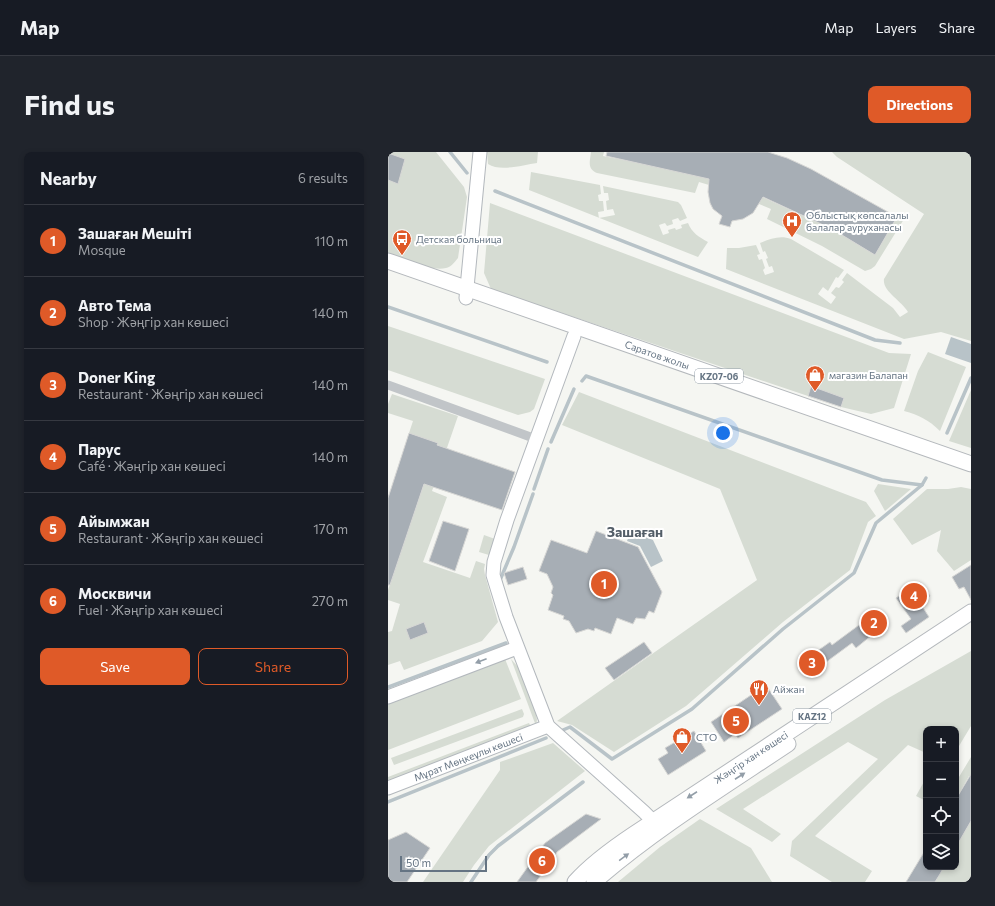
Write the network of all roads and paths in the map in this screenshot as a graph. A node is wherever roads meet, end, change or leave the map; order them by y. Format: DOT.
graph roads {
  1 [pos="480,152"];
  2 [pos="388,260"];
  3 [pos="388,272"];
  4 [pos="466,293"];
  5 [pos="574,336"];
  6 [pos="388,385"];
  7 [pos="536,439"];
  8 [pos="971,464"];
  9 [pos="971,475"];
  10 [pos="971,612"];
  11 [pos="971,623"];
  12 [pos="517,648"];
  13 [pos="388,697"];
  14 [pos="548,726"];
  15 [pos="388,788"];
  16 [pos="657,826"];
  17 [pos="574,882"];
  18 [pos="594,882"];
  1 -- 4 [label="main road"];
  2 -- 4 [label="main road, Саратов жолы / KZ07-06"];
  3 -- 4 [label="main road, Саратов жолы / KZ07-06"];
  4 -- 5 [label="main road, Саратов жолы / KZ07-06"];
  4 -- 8 [label="main road, Саратов жолы / KZ07-06"];
  5 -- 7 [label="main road"];
  5 -- 9 [label="main road, Саратов жолы / KZ07-06"];
  6 -- 7 [label="street"];
  7 -- 12 [label="main road"];
  10 -- 16 [label="main road, Жәңгір хан көшесі / KAZ12, one-way"];
  16 -- 11 [label="main road, Жәңгір хан көшесі / KAZ12, one-way"];
  12 -- 13 [label="main road, one-way"];
  12 -- 14 [label="main road"];
  14 -- 15 [label="main road, Мұрат Мөңкеұлы көшесі"];
  14 -- 16 [label="main road"];
  16 -- 17 [label="main road, Жәңгір хан көшесі / KAZ12"];
  18 -- 16 [label="main road, Жәңгір хан көшесі / KAZ12, one-way"];
}
